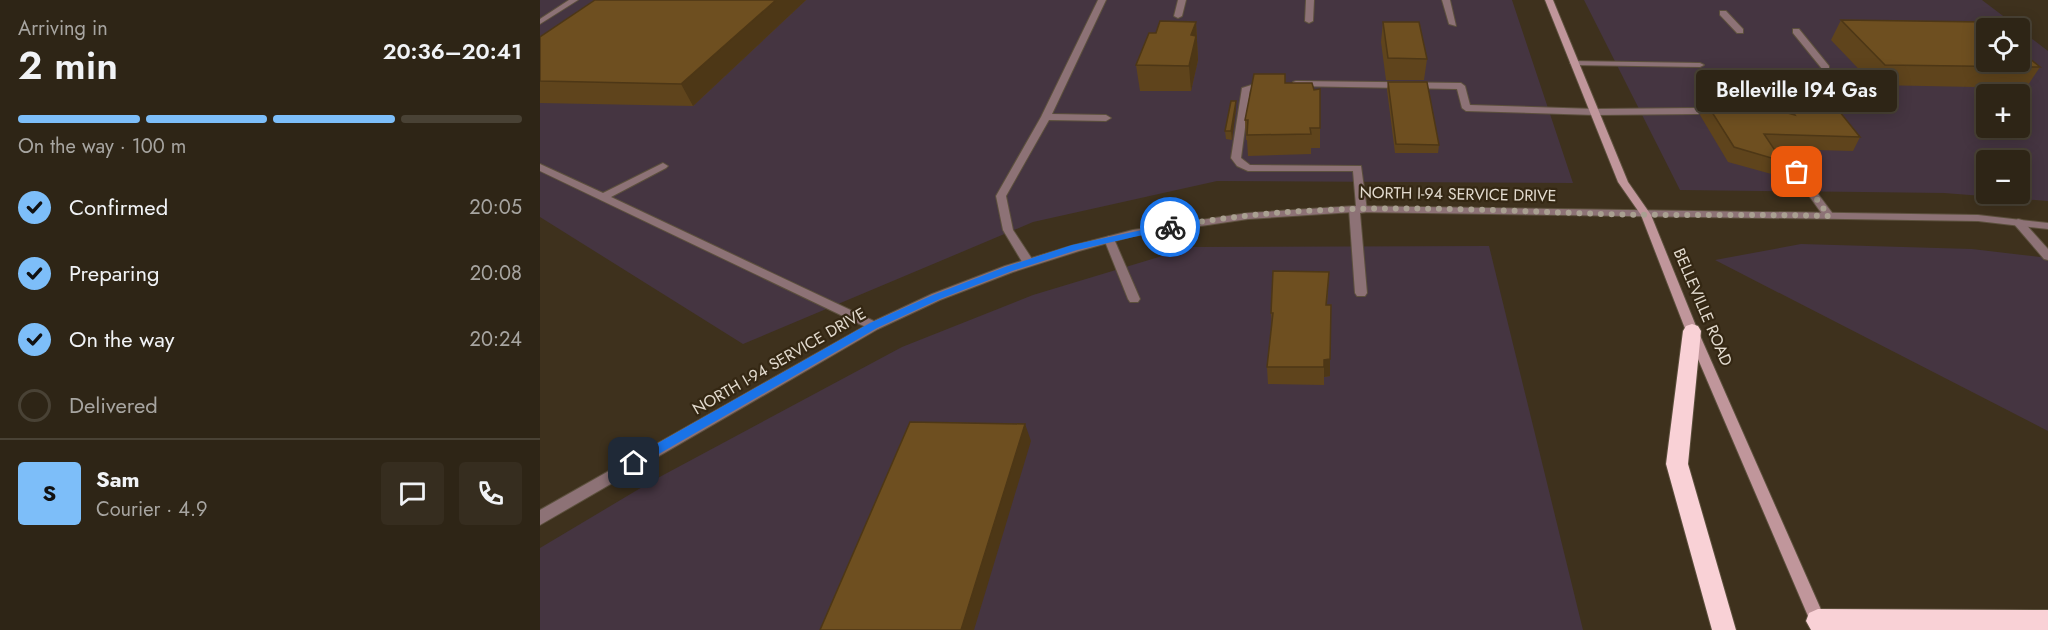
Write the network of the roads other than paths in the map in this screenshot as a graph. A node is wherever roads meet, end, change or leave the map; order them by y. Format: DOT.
graph roads {
  1 [pos="574,0"];
  2 [pos="1102,0"];
  3 [pos="1182,0"];
  4 [pos="1310,0"];
  5 [pos="1446,0"];
  6 [pos="1549,0"];
  7 [pos="1723,13"];
  8 [pos="1178,16"];
  9 [pos="1309,21"];
  10 [pos="540,22"];
  11 [pos="1453,24"];
  12 [pos="1740,31"];
  13 [pos="1796,31"];
  14 [pos="1574,63"];
  15 [pos="1700,65"];
  16 [pos="1826,68"];
  17 [pos="1272,83"];
  18 [pos="1284,84"];
  19 [pos="1698,111"];
  20 [pos="1595,112"];
  21 [pos="1046,117"];
  22 [pos="1106,118"];
  23 [pos="663,166"];
  24 [pos="540,167"];
  25 [pos="1797,172"];
  26 [pos="603,197"];
  27 [pos="1358,209"];
  28 [pos="1646,215"];
  29 [pos="1829,216"];
  30 [pos="2018,222"];
  31 [pos="2048,226"];
  32 [pos="1109,239"];
  33 [pos="2048,256"];
  34 [pos="1028,262"];
  35 [pos="1361,293"];
  36 [pos="1134,299"];
  37 [pos="874,326"];
  38 [pos="1692,331"];
  39 [pos="540,518"];
  40 [pos="2048,622"];
  41 [pos="1820,626"];
  42 [pos="1724,630"];
  1 -- 10 [label="street"];
  2 -- 21 [label="street"];
  3 -- 8 [label="street"];
  4 -- 9 [label="street"];
  5 -- 11 [label="street"];
  6 -- 14 [label="main road, BELLEVILLE ROAD"];
  7 -- 12 [label="street"];
  13 -- 16 [label="street"];
  14 -- 15 [label="street"];
  14 -- 20 [label="main road, BELLEVILLE ROAD"];
  17 -- 27 [label="street"];
  18 -- 20 [label="street"];
  19 -- 20 [label="street"];
  20 -- 28 [label="main road, BELLEVILLE ROAD"];
  21 -- 22 [label="street"];
  21 -- 34 [label="street"];
  23 -- 26 [label="street"];
  24 -- 26 [label="street"];
  25 -- 29 [label="street"];
  26 -- 37 [label="street"];
  27 -- 28 [label="street, NORTH I-94 SERVICE DRIVE"];
  27 -- 32 [label="street, NORTH I-94 SERVICE DRIVE"];
  27 -- 35 [label="street"];
  28 -- 29 [label="street, NORTH I-94 SERVICE DRIVE"];
  28 -- 38 [label="main road, BELLEVILLE ROAD"];
  29 -- 30 [label="street, NORTH I-94 SERVICE DRIVE"];
  30 -- 31 [label="street, NORTH I-94 SERVICE DRIVE"];
  30 -- 33 [label="street"];
  32 -- 34 [label="street, NORTH I-94 SERVICE DRIVE"];
  32 -- 36 [label="street"];
  34 -- 37 [label="street, NORTH I-94 SERVICE DRIVE"];
  37 -- 39 [label="street, NORTH I-94 SERVICE DRIVE"];
  38 -- 41 [label="main road, BELLEVILLE ROAD"];
  38 -- 42 [label="highway"];
  40 -- 41 [label="highway"];
}
